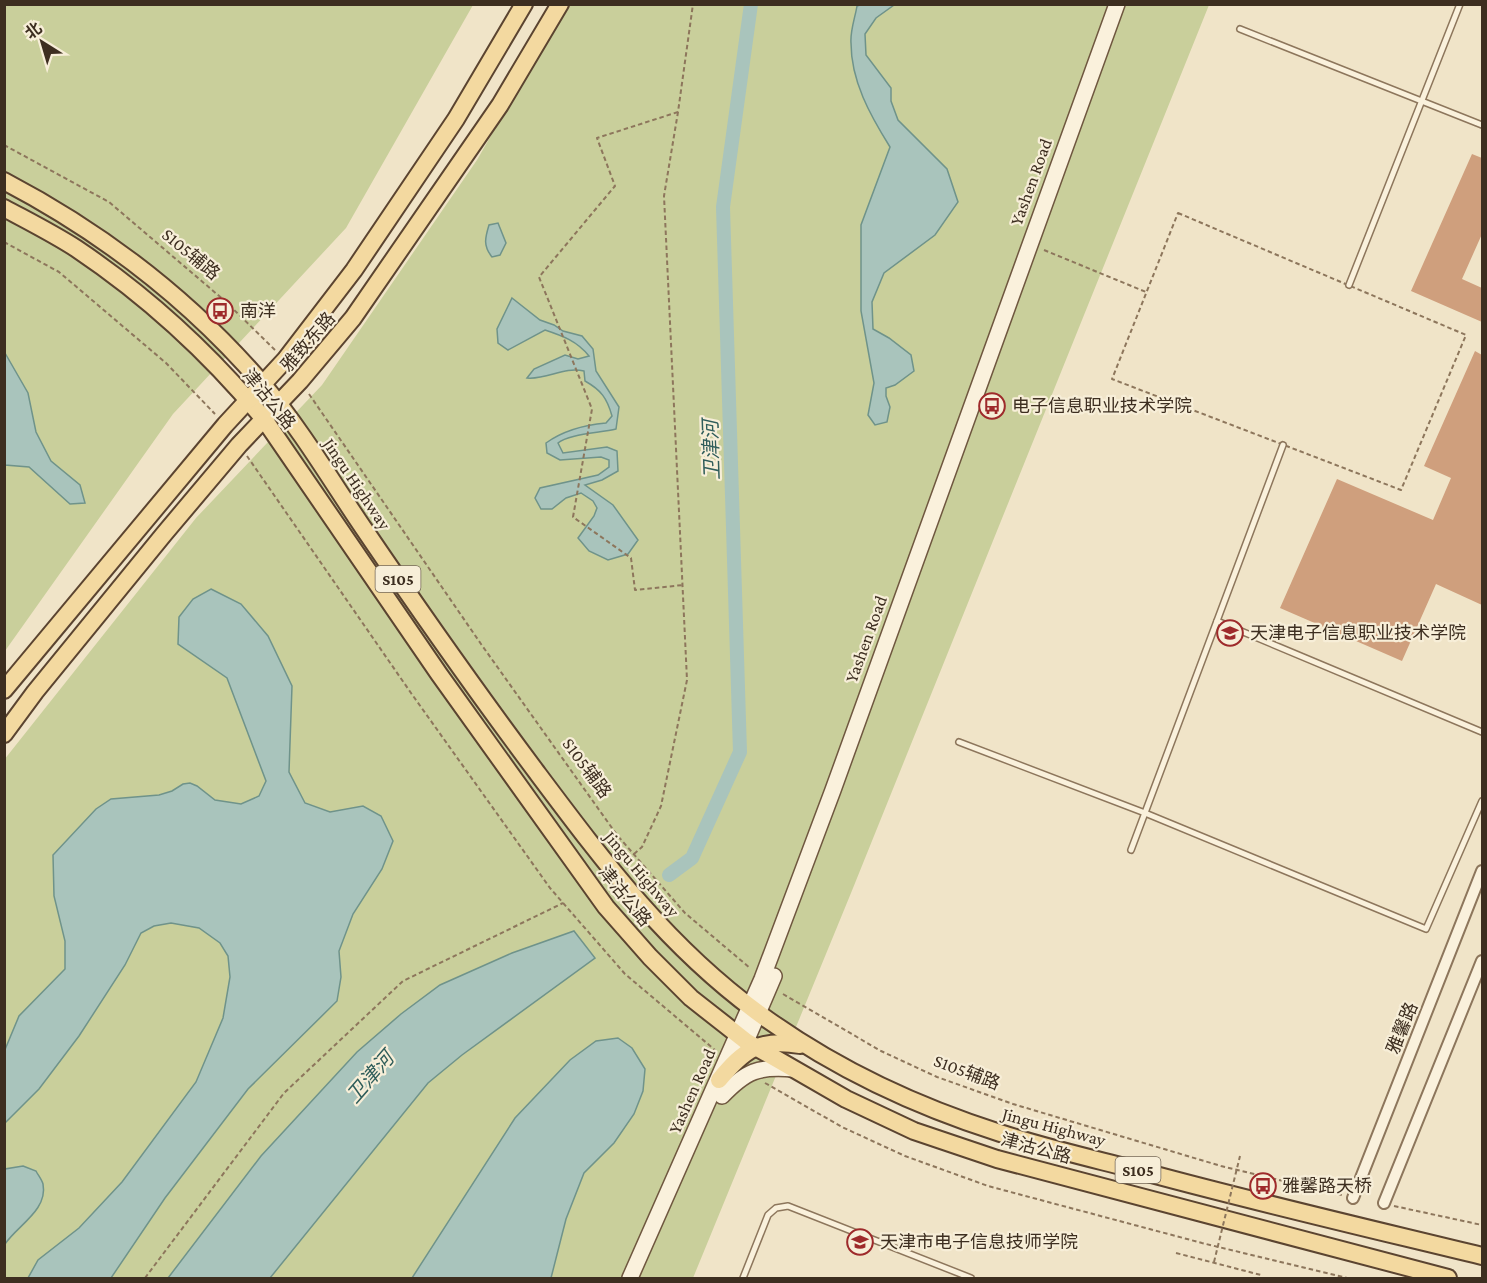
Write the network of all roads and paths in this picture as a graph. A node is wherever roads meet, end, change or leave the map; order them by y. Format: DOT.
graph roads {
  1 [pos="524,4"];
  2 [pos="560,4"];
  3 [pos="693,4"];
  4 [pos="1117,4"];
  5 [pos="1128,4"];
  6 [pos="1460,4"];
  7 [pos="1240,29"];
  8 [pos="1422,101"];
  9 [pos="678,112"];
  10 [pos="1482,125"];
  11 [pos="4,145"];
  12 [pos="4,181"];
  13 [pos="4,208"];
  14 [pos="4,242"];
  15 [pos="1038,247"];
  16 [pos="1348,285"];
  17 [pos="1146,292"];
  18 [pos="285,360"];
  19 [pos="300,381"];
  20 [pos="263,385"];
  21 [pos="248,400"];
  22 [pos="279,404"];
  23 [pos="264,419"];
  24 [pos="225,425"];
  25 [pos="240,445"];
  26 [pos="1283,445"];
  27 [pos="683,585"];
  28 [pos="1217,621"];
  29 [pos="4,690"];
  30 [pos="1482,732"];
  31 [pos="4,734"];
  32 [pos="959,742"];
  33 [pos="1482,801"];
  34 [pos="1145,813"];
  35 [pos="1131,850"];
  36 [pos="634,854"];
  37 [pos="1482,871"];
  38 [pos="563,903"];
  39 [pos="1482,961"];
  40 [pos="766,982"];
  41 [pos="755,1010"];
  42 [pos="747,1041"];
  43 [pos="806,1046"];
  44 [pos="738,1064"];
  45 [pos="792,1070"];
  46 [pos="720,1088"];
  47 [pos="1240,1156"];
  48 [pos="1353,1198"];
  49 [pos="1384,1203"];
  50 [pos="1482,1225"];
  51 [pos="1176,1253"];
  52 [pos="1482,1256"];
  53 [pos="1214,1262"];
  54 [pos="1261,1275"];
  55 [pos="959,1276"];
  56 [pos="145,1278"];
  57 [pos="630,1278"];
  58 [pos="641,1278"];
  59 [pos="743,1278"];
  60 [pos="971,1278"];
  61 [pos="1347,1278"];
  62 [pos="1448,1278"];
  1 -- 18 [label="main road, 雅致东路"];
  2 -- 19 [label="main road, 雅致东路"];
  3 -- 9 [label="path"];
  4 -- 40 [label="street, Yashen Road"];
  5 -- 15 [label="street, Yashen Road"];
  6 -- 8 [label="lane"];
  7 -- 8 [label="lane"];
  8 -- 10 [label="lane"];
  8 -- 16 [label="lane"];
  9 -- 27 [label="path"];
  9 -- 27 [label="path"];
  11 -- 18 [label="path, S105辅路"];
  12 -- 20 [label="main road, Jingu Highway / S105"];
  13 -- 21 [label="main road, 津沽公路 / S105"];
  14 -- 24 [label="path"];
  15 -- 17 [label="path"];
  15 -- 40 [label="street, Yashen Road"];
  16 -- 17 [label="path"];
  16 -- 26 [label="path"];
  17 -- 26 [label="path"];
  18 -- 20 [label="main road, 雅致东路"];
  19 -- 22 [label="main road, 雅致东路"];
  19 -- 36 [label="path, S105辅路"];
  20 -- 21 [label="main road, 雅致东路"];
  20 -- 22 [label="main road, Jingu Highway / S105"];
  21 -- 23 [label="main road, 津沽公路 / S105"];
  21 -- 24 [label="main road, 雅致东路"];
  22 -- 23 [label="main road, 雅致东路"];
  22 -- 41 [label="main road, Jingu Highway / S105"];
  23 -- 25 [label="main road, 雅致东路"];
  23 -- 42 [label="main road, 津沽公路 / S105"];
  24 -- 29 [label="main road, 雅致东路"];
  25 -- 31 [label="main road, 雅致东路"];
  25 -- 38 [label="path"];
  26 -- 28 [label="lane"];
  27 -- 36 [label="path"];
  28 -- 30 [label="lane"];
  28 -- 34 [label="lane"];
  32 -- 34 [label="lane"];
  33 -- 34 [label="lane"];
  34 -- 35 [label="lane"];
  36 -- 40 [label="path, S105辅路"];
  37 -- 48 [label="street, 雅馨路"];
  38 -- 44 [label="path"];
  38 -- 56 [label="path"];
  39 -- 49 [label="street"];
  40 -- 41 [label="street, Yashen Road"];
  40 -- 48 [label="path, S105辅路"];
  41 -- 42 [label="street, Yashen Road"];
  41 -- 43 [label="main road, Jingu Highway / S105"];
  42 -- 43 [label="main road"];
  42 -- 44 [label="main road"];
  42 -- 45 [label="main road, 津沽公路 / S105"];
  43 -- 52 [label="main road, Jingu Highway / S105"];
  44 -- 45 [label="street"];
  44 -- 46 [label="main road"];
  44 -- 61 [label="path"];
  45 -- 62 [label="main road, 津沽公路 / S105"];
  46 -- 57 [label="street, Yashen Road"];
  46 -- 58 [label="street, Yashen Road"];
  47 -- 53 [label="path, bridge"];
  49 -- 50 [label="path"];
  51 -- 53 [label="path"];
  53 -- 54 [label="path"];
  55 -- 59 [label="lane"];
  55 -- 60 [label="lane"];
}
